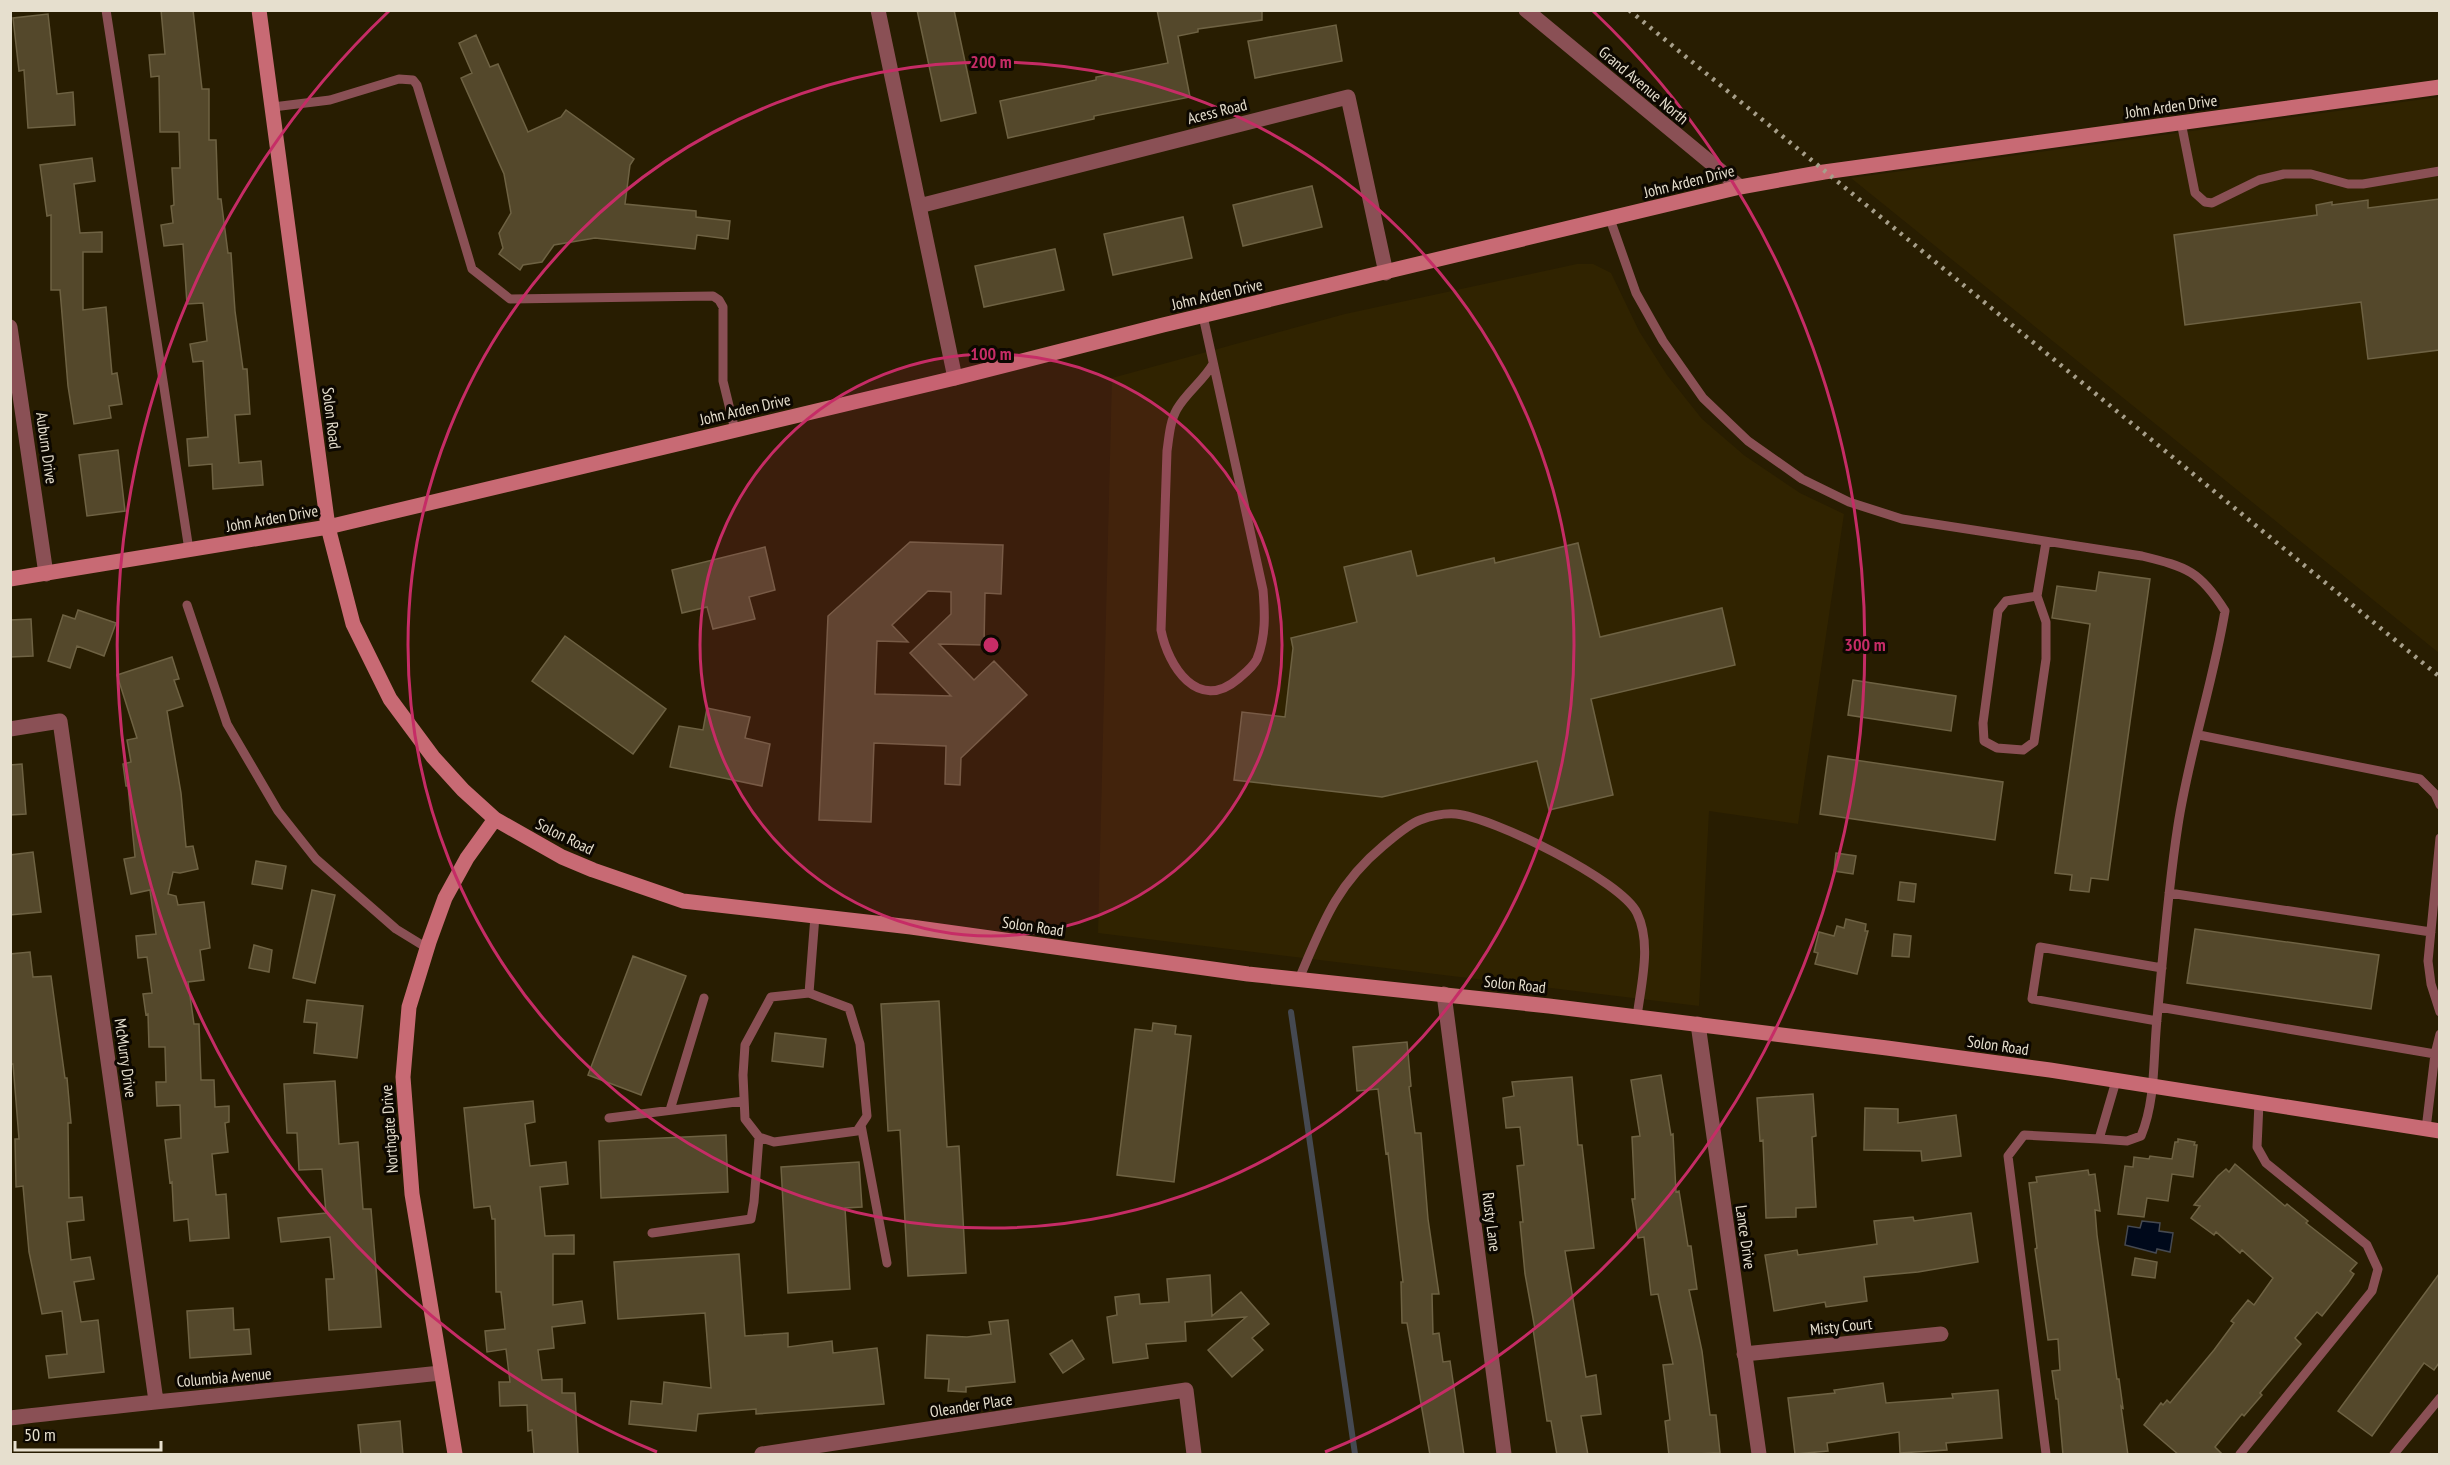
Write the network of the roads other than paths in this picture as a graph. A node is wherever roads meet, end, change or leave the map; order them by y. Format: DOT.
graph roads {
  1 [pos="106,10"];
  2 [pos="259,10"];
  3 [pos="878,10"];
  4 [pos="1526,10"];
  5 [pos="2439,87"];
  6 [pos="273,107"];
  7 [pos="2181,122"];
  8 [pos="2439,171"];
  9 [pos="1740,187"];
  10 [pos="919,206"];
  11 [pos="1610,219"];
  12 [pos="1386,273"];
  13 [pos="1203,316"];
  14 [pos="10,327"];
  15 [pos="1213,364"];
  16 [pos="955,378"];
  17 [pos="735,430"];
  18 [pos="328,526"];
  19 [pos="2046,542"];
  20 [pos="189,550"];
  21 [pos="46,574"];
  22 [pos="10,579"];
  23 [pos="2037,596"];
  24 [pos="187,605"];
  25 [pos="10,729"];
  26 [pos="2199,735"];
  27 [pos="2439,805"];
  28 [pos="495,819"];
  29 [pos="2439,838"];
  30 [pos="2169,893"];
  31 [pos="815,916"];
  32 [pos="2431,932"];
  33 [pos="427,948"];
  34 [pos="2162,968"];
  35 [pos="1299,979"];
  36 [pos="810,993"];
  37 [pos="1444,994"];
  38 [pos="704,998"];
  39 [pos="2159,1007"];
  40 [pos="2439,1012"];
  41 [pos="1637,1017"];
  42 [pos="2157,1021"];
  43 [pos="1698,1024"];
  44 [pos="2439,1034"];
  45 [pos="2435,1054"];
  46 [pos="2116,1081"];
  47 [pos="2152,1086"];
  48 [pos="744,1101"];
  49 [pos="2259,1103"];
  50 [pos="670,1110"];
  51 [pos="609,1118"];
  52 [pos="861,1125"];
  53 [pos="2433,1130"];
  54 [pos="759,1137"];
  55 [pos="2099,1139"];
  56 [pos="652,1233"];
  57 [pos="887,1263"];
  58 [pos="1941,1334"];
  59 [pos="1744,1354"];
  60 [pos="441,1373"];
  61 [pos="2439,1398"];
  62 [pos="156,1401"];
  63 [pos="10,1419"];
  64 [pos="454,1455"];
  65 [pos="762,1455"];
  66 [pos="1194,1455"];
  67 [pos="1504,1455"];
  68 [pos="1759,1455"];
  69 [pos="2046,1455"];
  70 [pos="2240,1455"];
  71 [pos="2394,1455"];
  1 -- 20 [label="lane"];
  2 -- 6 [label="street, Solon Road"];
  3 -- 10 [label="street"];
  4 -- 9 [label="street, Grand Avenue North"];
  5 -- 7 [label="street, John Arden Drive"];
  6 -- 17 [label="lane"];
  6 -- 18 [label="street, Solon Road"];
  7 -- 8 [label="lane"];
  7 -- 9 [label="street, John Arden Drive"];
  9 -- 11 [label="street, John Arden Drive"];
  10 -- 12 [label="street, Acess Road"];
  10 -- 16 [label="street"];
  11 -- 12 [label="street, John Arden Drive"];
  11 -- 19 [label="lane"];
  12 -- 13 [label="street, John Arden Drive"];
  13 -- 15 [label="lane"];
  13 -- 16 [label="street, John Arden Drive"];
  14 -- 21 [label="street, Auburn Drive"];
  15 -- 15 [label="lane"];
  16 -- 17 [label="street, John Arden Drive"];
  17 -- 18 [label="street, John Arden Drive"];
  18 -- 20 [label="street, John Arden Drive"];
  18 -- 28 [label="street, Solon Road"];
  19 -- 23 [label="lane"];
  19 -- 26 [label="lane"];
  20 -- 21 [label="street, John Arden Drive"];
  21 -- 22 [label="street, John Arden Drive"];
  23 -- 23 [label="lane"];
  24 -- 33 [label="lane"];
  25 -- 62 [label="street, McMurry Drive"];
  26 -- 27 [label="lane"];
  26 -- 30 [label="lane"];
  28 -- 31 [label="street, Solon Road"];
  28 -- 33 [label="street, Northgate Drive"];
  29 -- 32 [label="lane"];
  30 -- 32 [label="lane"];
  30 -- 34 [label="lane"];
  31 -- 35 [label="street, Solon Road"];
  31 -- 36 [label="lane"];
  32 -- 40 [label="lane"];
  33 -- 60 [label="street, Northgate Drive"];
  34 -- 39 [label="lane"];
  34 -- 42 [label="lane"];
  35 -- 37 [label="street, Solon Road"];
  35 -- 41 [label="lane"];
  36 -- 48 [label="lane"];
  36 -- 52 [label="lane"];
  37 -- 41 [label="street, Solon Road"];
  37 -- 67 [label="street, Rusty Lane"];
  38 -- 50 [label="lane"];
  39 -- 42 [label="lane"];
  39 -- 45 [label="lane"];
  41 -- 43 [label="street, Solon Road"];
  42 -- 47 [label="lane"];
  43 -- 46 [label="street, Solon Road"];
  43 -- 59 [label="street, Lance Drive"];
  44 -- 45 [label="lane"];
  45 -- 53 [label="lane"];
  46 -- 47 [label="street, Solon Road"];
  46 -- 55 [label="lane"];
  47 -- 49 [label="street, Solon Road"];
  47 -- 55 [label="lane"];
  48 -- 50 [label="lane"];
  48 -- 54 [label="lane"];
  49 -- 53 [label="street, Solon Road"];
  49 -- 70 [label="lane"];
  50 -- 51 [label="lane"];
  52 -- 54 [label="lane"];
  52 -- 57 [label="lane"];
  54 -- 56 [label="lane"];
  55 -- 69 [label="lane"];
  58 -- 59 [label="street, Misty Court"];
  59 -- 68 [label="street, Lance Drive"];
  60 -- 62 [label="street, Columbia Avenue"];
  60 -- 64 [label="street, Northgate Drive"];
  61 -- 71 [label="lane"];
  62 -- 63 [label="street, Columbia Avenue"];
  65 -- 66 [label="street, Oleander Place"];
}
